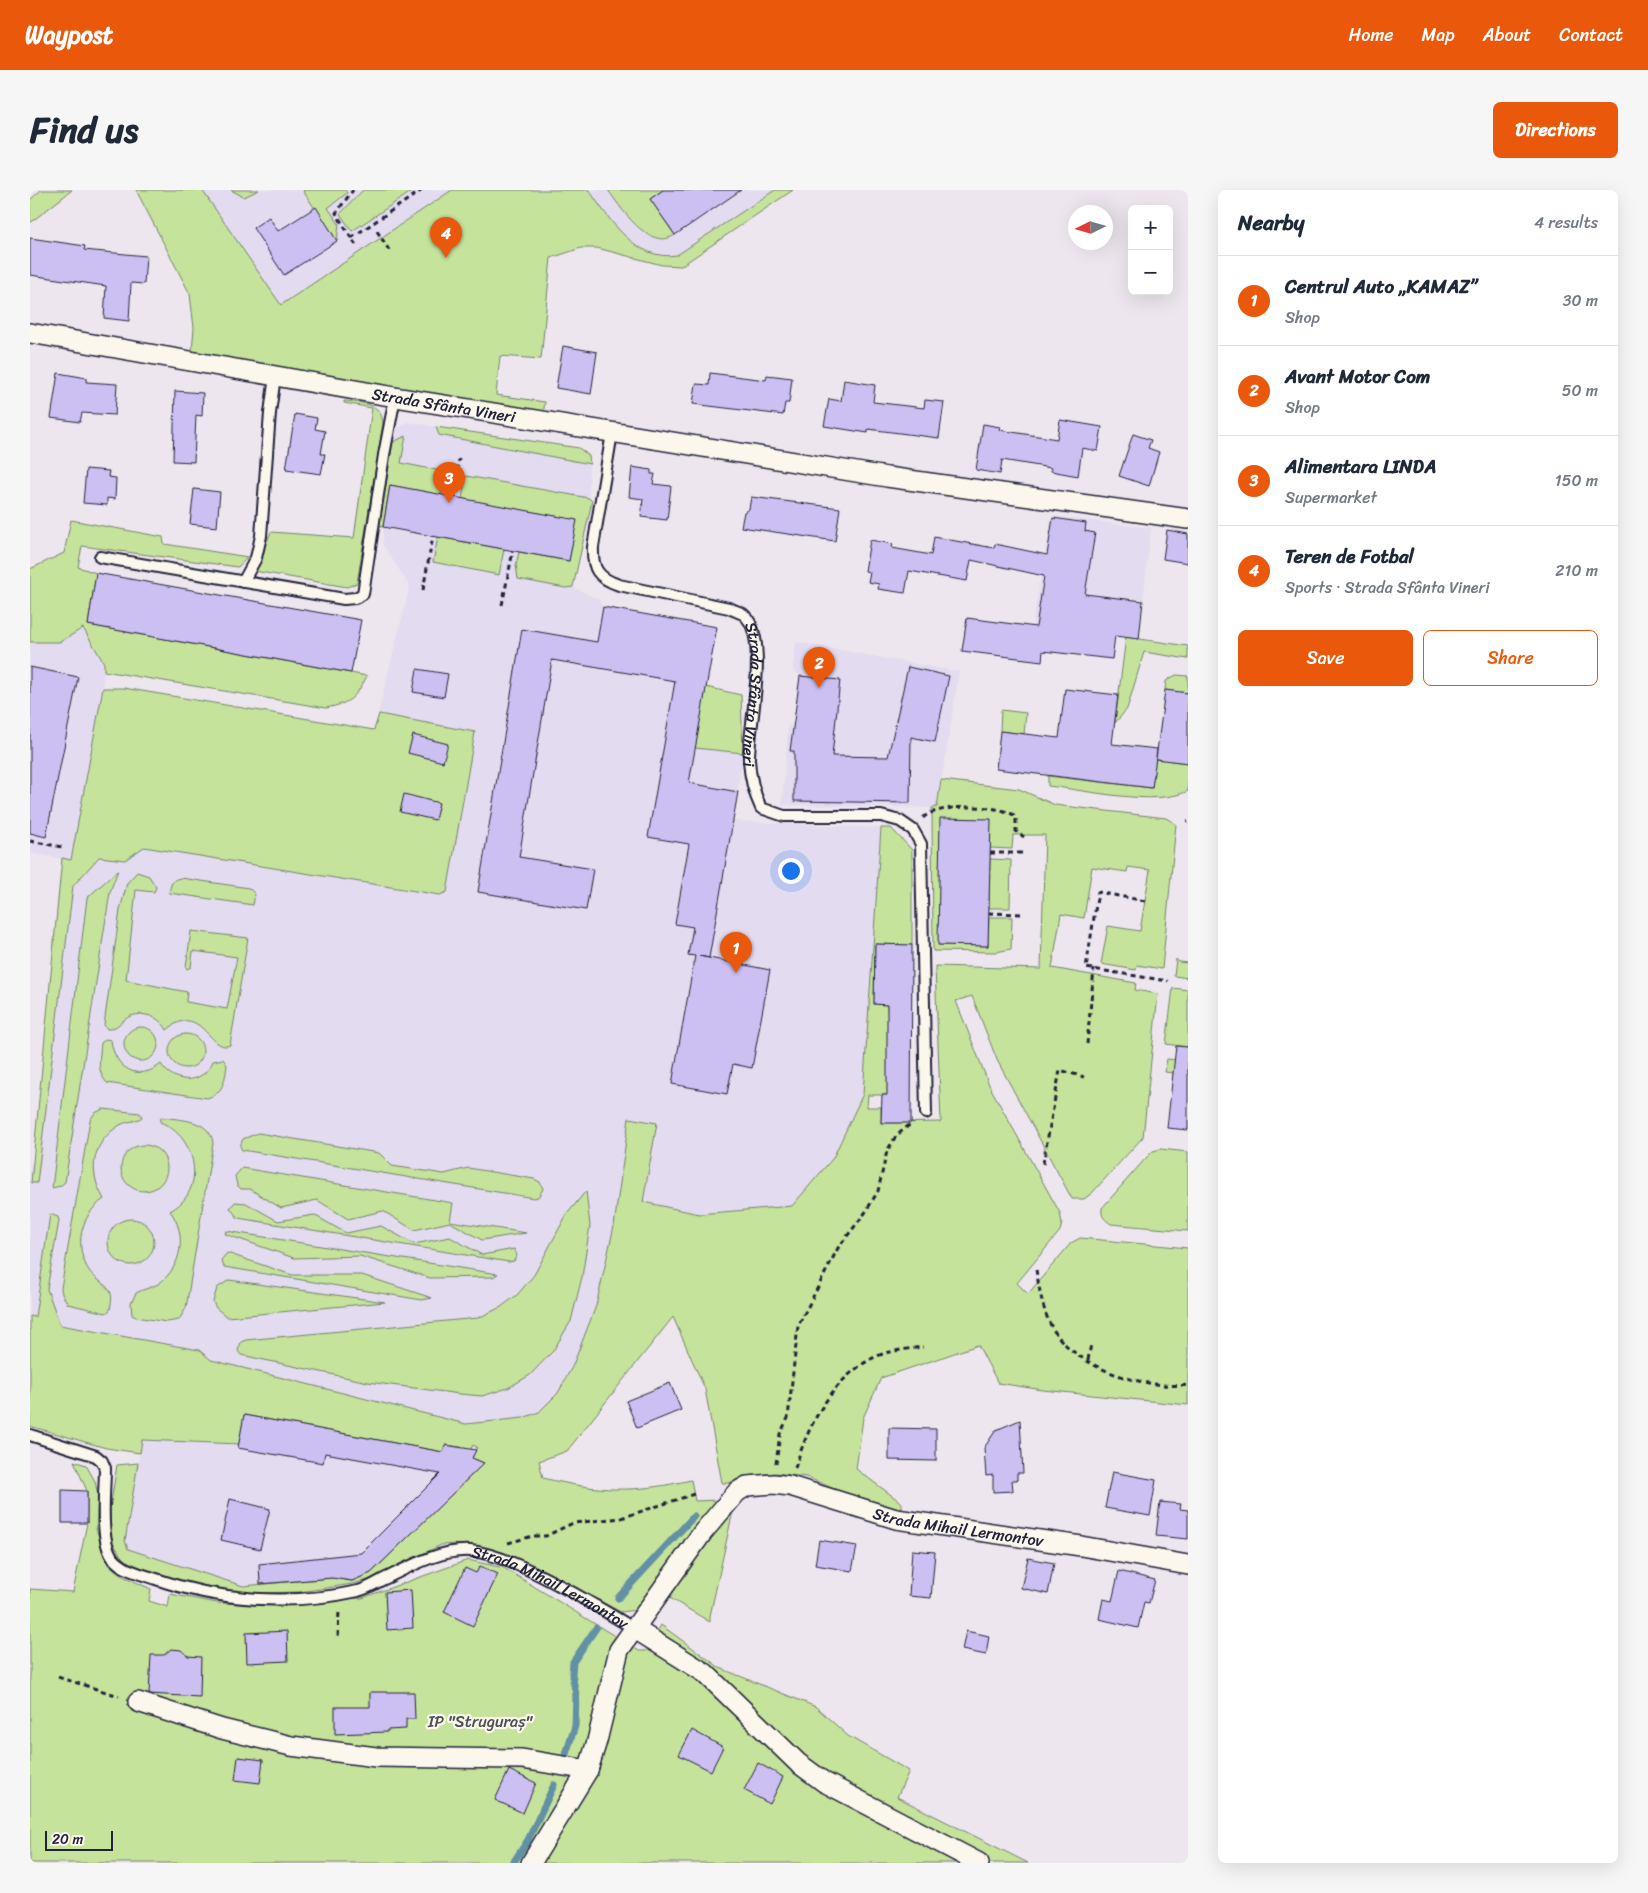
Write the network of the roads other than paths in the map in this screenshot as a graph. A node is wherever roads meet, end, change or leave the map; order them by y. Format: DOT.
graph roads {
  1 [pos="30,334"];
  2 [pos="275,376"];
  3 [pos="395,397"];
  4 [pos="612,433"];
  5 [pos="1188,519"];
  6 [pos="100,557"];
  7 [pos="243,582"];
  8 [pos="926,1113"];
  9 [pos="30,1435"];
  10 [pos="1188,1565"];
  11 [pos="635,1629"];
  12 [pos="138,1702"];
  13 [pos="588,1770"];
  14 [pos="531,1863"];
  15 [pos="979,1863"];
  1 -- 2 [label="street, Strada Sfânta Vineri"];
  2 -- 3 [label="street, Strada Sfânta Vineri"];
  2 -- 7 [label="lane"];
  3 -- 4 [label="street, Strada Sfânta Vineri"];
  3 -- 7 [label="lane"];
  4 -- 5 [label="street, Strada Sfânta Vineri"];
  4 -- 8 [label="lane, Strada Sfânta Vineri"];
  6 -- 7 [label="lane"];
  9 -- 11 [label="lane, Strada Mihail Lermontov"];
  10 -- 11 [label="street, Strada Mihail Lermontov"];
  11 -- 13 [label="street"];
  11 -- 15 [label="street"];
  12 -- 13 [label="street"];
  13 -- 14 [label="street"];
}
